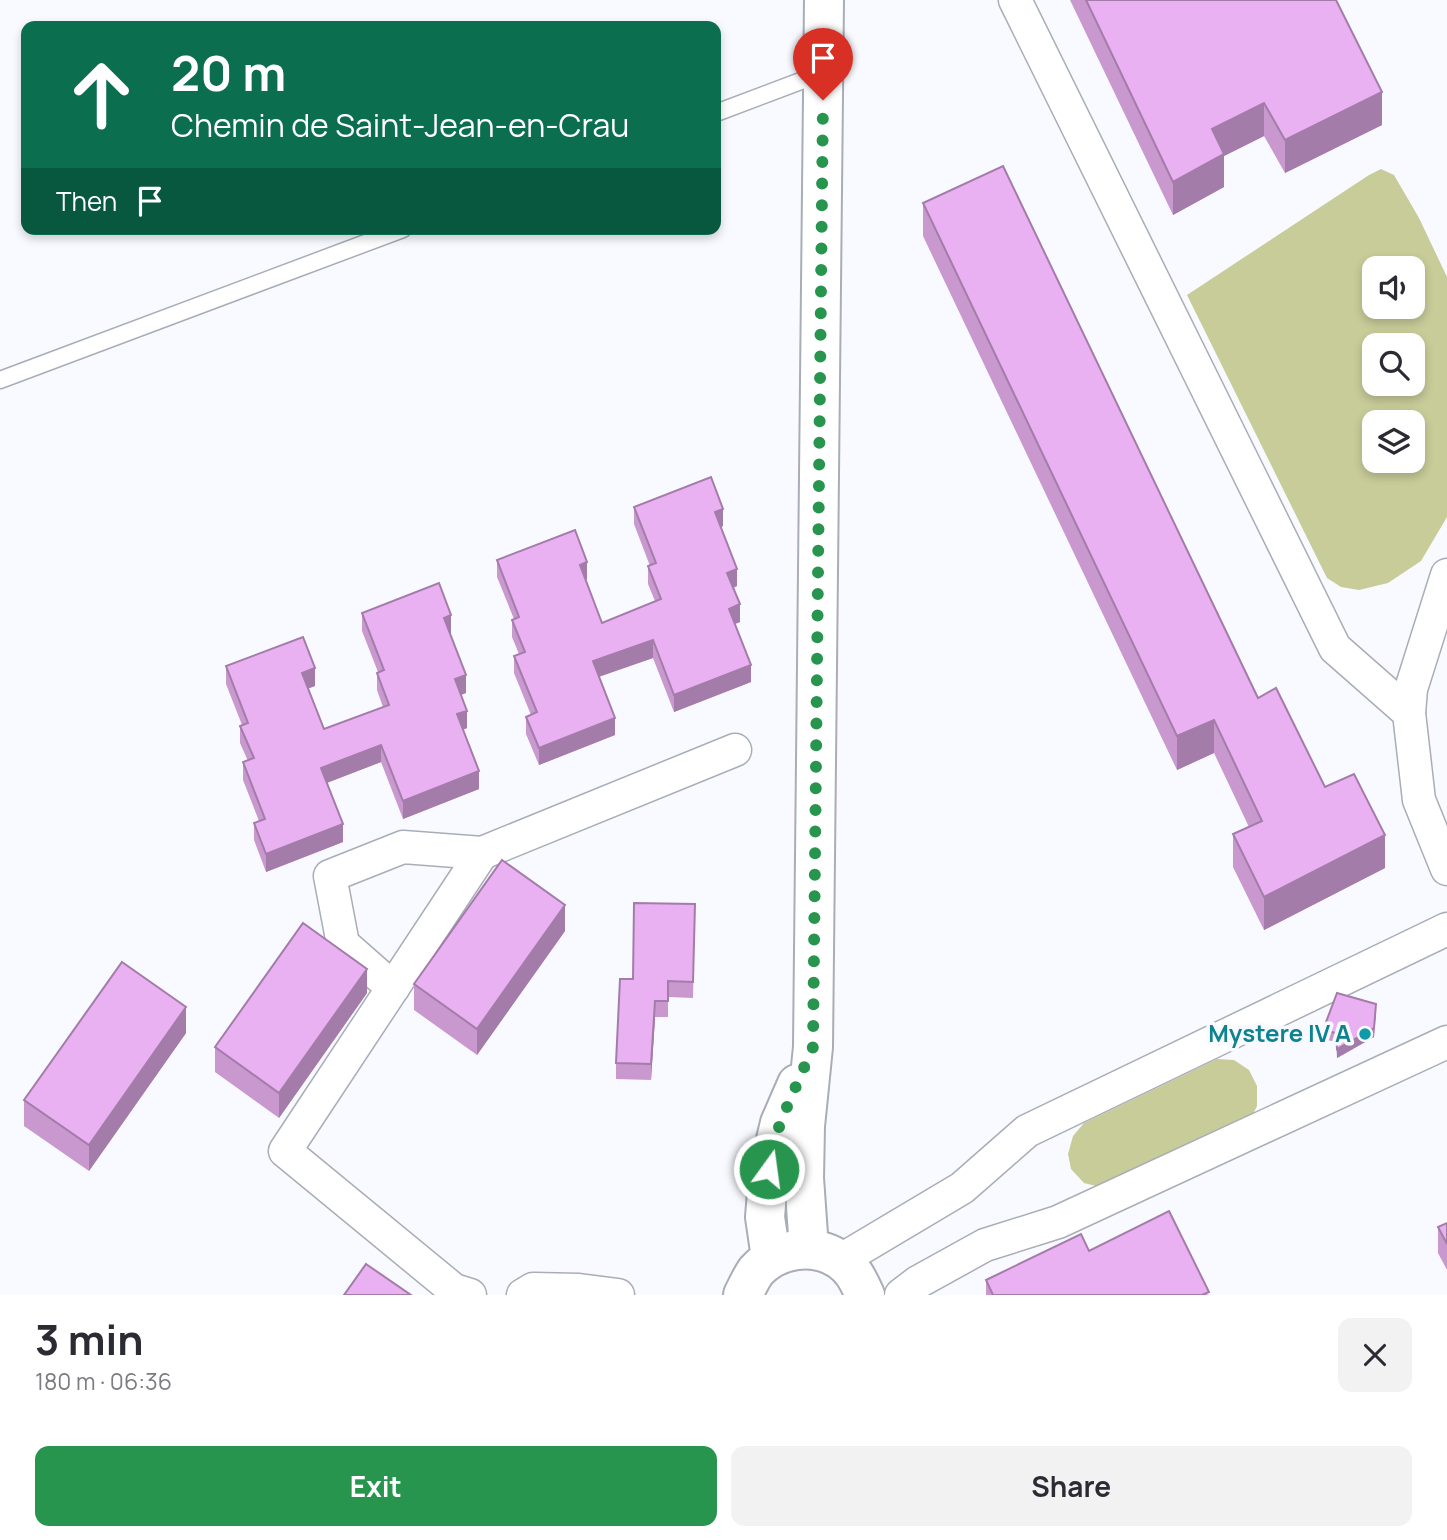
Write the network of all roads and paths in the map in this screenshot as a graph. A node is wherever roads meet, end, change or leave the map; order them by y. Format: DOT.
graph roads {
  1 [pos="824,0"];
  2 [pos="1015,0"];
  3 [pos="823,72"];
  4 [pos="721,111"];
  5 [pos="387,235"];
  6 [pos="0,380"];
  7 [pos="1447,575"];
  8 [pos="1409,713"];
  9 [pos="735,750"];
  10 [pos="482,853"];
  11 [pos="1447,869"];
  12 [pos="1447,929"];
  13 [pos="393,988"];
  14 [pos="1447,1042"];
  15 [pos="813,1047"];
  16 [pos="825,1255"];
  17 [pos="771,1258"];
  18 [pos="914,1291"];
  19 [pos="470,1295"];
  20 [pos="523,1295"];
  21 [pos="618,1295"];
  22 [pos="743,1295"];
  23 [pos="865,1295"];
  1 -- 3 [label="street"];
  2 -- 8 [label="street"];
  3 -- 4 [label="lane"];
  3 -- 15 [label="street"];
  5 -- 6 [label="lane"];
  7 -- 8 [label="street"];
  8 -- 11 [label="street"];
  9 -- 10 [label="street"];
  10 -- 13 [label="street"];
  10 -- 13 [label="street"];
  12 -- 16 [label="street"];
  13 -- 19 [label="street"];
  14 -- 18 [label="street"];
  15 -- 16 [label="street"];
  15 -- 17 [label="street"];
  16 -- 17 [label="street"];
  16 -- 23 [label="street"];
  17 -- 22 [label="street"];
  20 -- 21 [label="street"];
}
